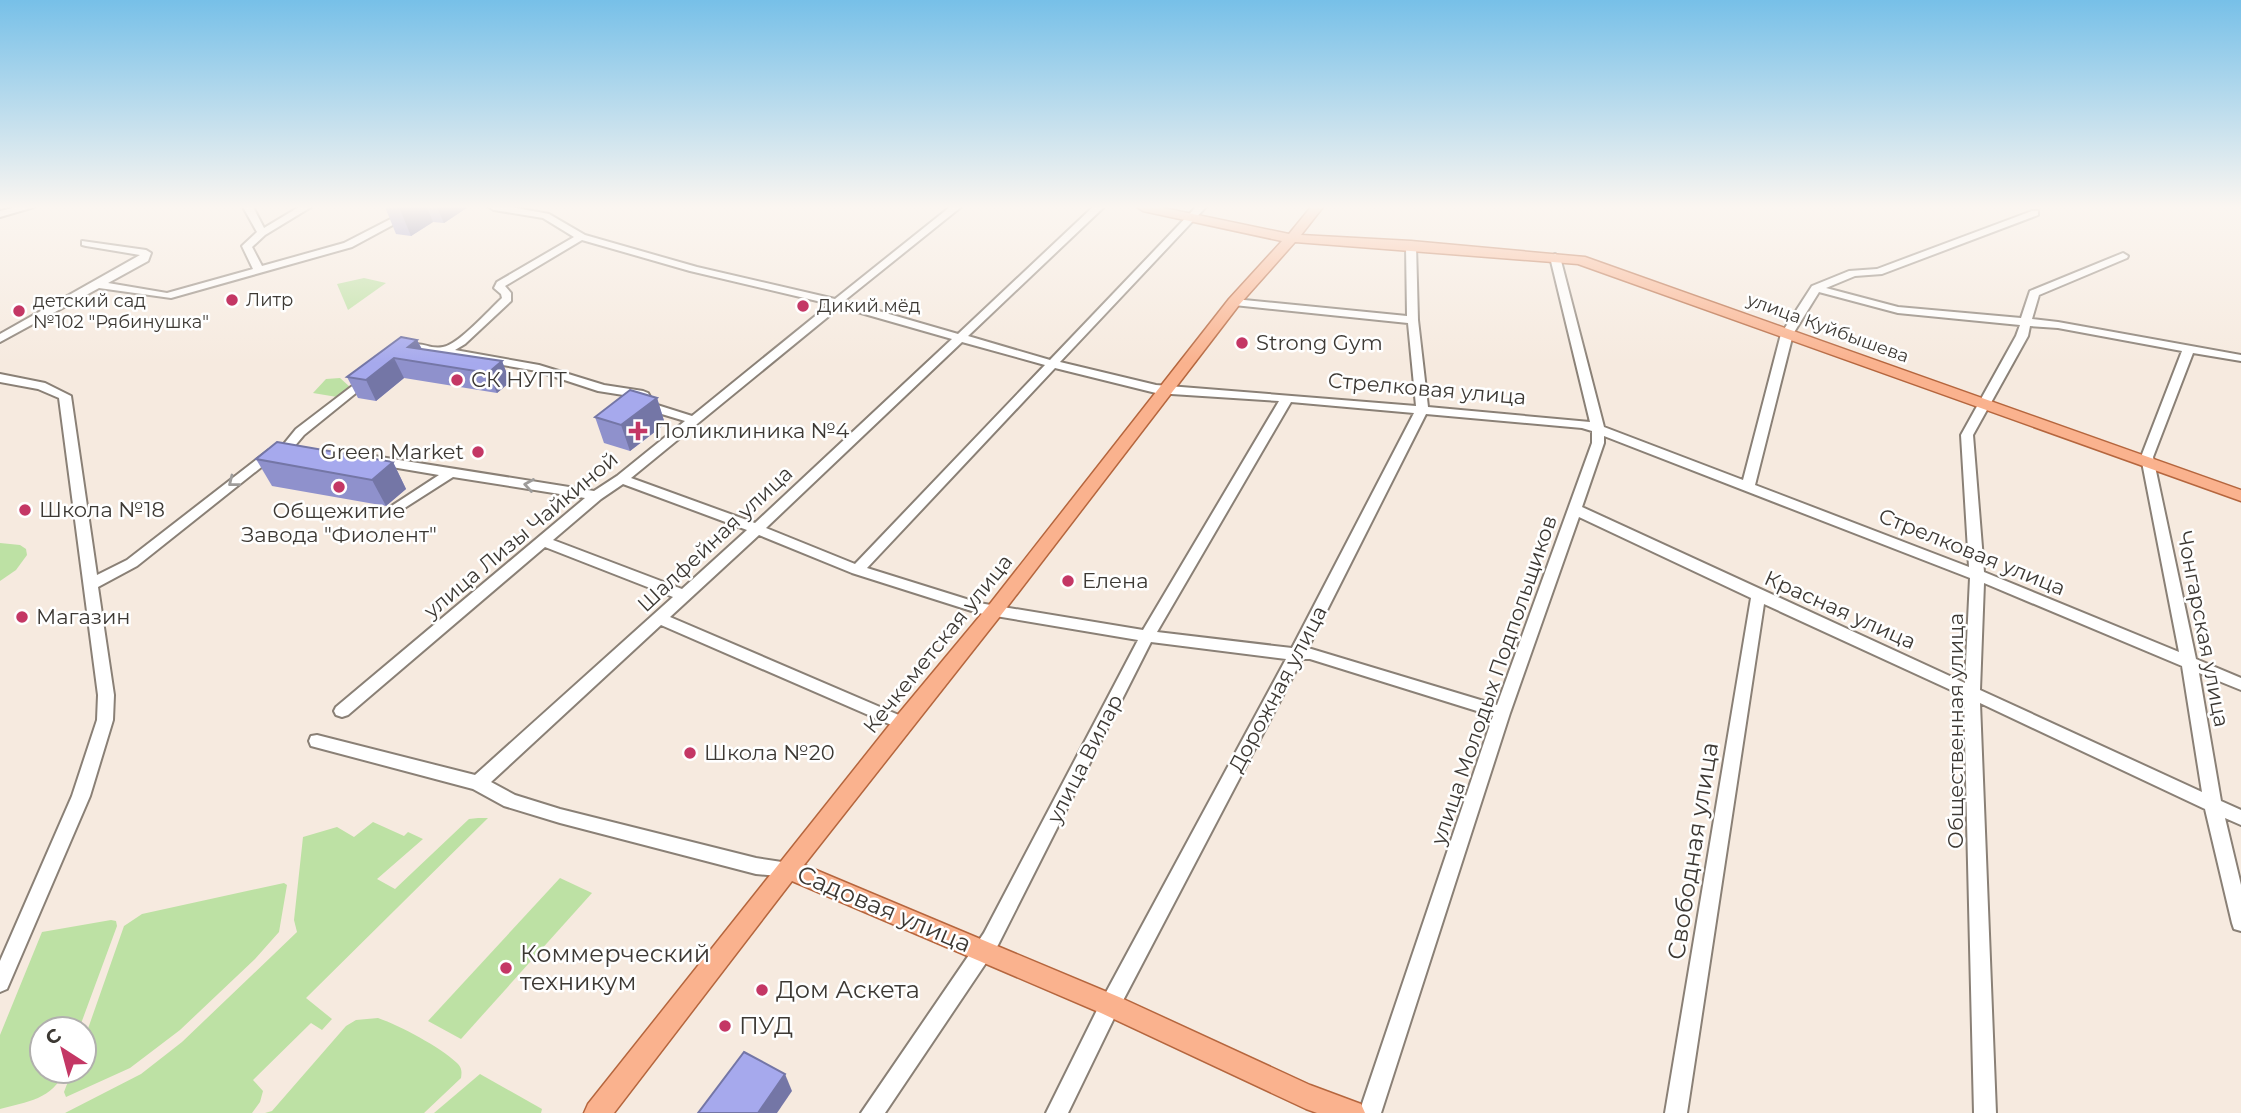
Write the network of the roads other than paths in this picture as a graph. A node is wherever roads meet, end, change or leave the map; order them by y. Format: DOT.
graph roads {
  1 [pos="144,259"];
  2 [pos="253,259"];
  3 [pos="300,259"];
  4 [pos="544,259"];
  5 [pos="658,259"];
  6 [pos="890,259"];
  7 [pos="1045,259"];
  8 [pos="1152,259"];
  9 [pos="1273,259"];
  10 [pos="1411,259"];
  11 [pos="1555,259"];
  12 [pos="1571,259"];
  13 [pos="1913,259"];
  14 [pos="2116,259"];
  15 [pos="259,271"];
  16 [pos="98,285"];
  17 [pos="1816,288"];
  18 [pos="1234,302"];
  19 [pos="838,303"];
  20 [pos="1413,320"];
  21 [pos="2025,323"];
  22 [pos="1787,334"];
  23 [pos="962,338"];
  24 [pos="0,339"];
  25 [pos="2189,348"];
  26 [pos="445,351"];
  27 [pos="402,352"];
  28 [pos="2241,358"];
  29 [pos="1053,364"];
  30 [pos="378,370"];
  31 [pos="0,378"];
  32 [pos="1167,391"];
  33 [pos="1287,398"];
  34 [pos="1984,404"];
  35 [pos="1422,410"];
  36 [pos="694,420"];
  37 [pos="1598,429"];
  38 [pos="360,457"];
  39 [pos="2150,464"];
  40 [pos="450,473"];
  41 [pos="622,479"];
  42 [pos="1748,486"];
  43 [pos="596,496"];
  44 [pos="2241,496"];
  45 [pos="1576,510"];
  46 [pos="392,512"];
  47 [pos="757,529"];
  48 [pos="543,541"];
  49 [pos="857,570"];
  50 [pos="1977,575"];
  51 [pos="90,584"];
  52 [pos="683,595"];
  53 [pos="1758,597"];
  54 [pos="995,610"];
  55 [pos="659,618"];
  56 [pos="1147,636"];
  57 [pos="1297,654"];
  58 [pos="2189,662"];
  59 [pos="2241,684"];
  60 [pos="1972,691"];
  61 [pos="342,711"];
  62 [pos="1502,713"];
  63 [pos="902,723"];
  64 [pos="317,741"];
  65 [pos="478,783"];
  66 [pos="2213,805"];
  67 [pos="2241,818"];
  68 [pos="789,869"];
  69 [pos="2241,923"];
  70 [pos="984,951"];
  71 [pos="0,983"];
  72 [pos="1110,1005"];
  73 [pos="597,1113"];
  74 [pos="872,1113"];
  75 [pos="1057,1113"];
  76 [pos="1352,1113"];
  77 [pos="1370,1113"];
  78 [pos="1676,1113"];
  79 [pos="1985,1113"];
  1 -- 16 [label="street"];
  2 -- 15 [label="street"];
  3 -- 15 [label="street"];
  4 -- 26 [label="street"];
  5 -- 19 [label="street, Стрелковая улица"];
  6 -- 19 [label="street, улица Лизы Чайкиной"];
  7 -- 23 [label="street, Шалфейная улица"];
  8 -- 29 [label="street"];
  9 -- 18 [label="main road, Кечкеметская улица"];
  10 -- 20 [label="street"];
  11 -- 37 [label="street, улица Молодых Подпольщиков"];
  12 -- 22 [label="main road, улица Куйбышева"];
  13 -- 17 [label="street"];
  14 -- 21 [label="street, Общественная улица"];
  15 -- 16 [label="street"];
  16 -- 24 [label="street"];
  17 -- 21 [label="street"];
  17 -- 22 [label="street"];
  18 -- 20 [label="street"];
  18 -- 32 [label="main road, Кечкеметская улица"];
  19 -- 23 [label="street, Стрелковая улица"];
  19 -- 36 [label="street, улица Лизы Чайкиной"];
  20 -- 35 [label="street"];
  21 -- 25 [label="street"];
  21 -- 34 [label="street, Общественная улица"];
  22 -- 34 [label="main road, улица Куйбышева"];
  22 -- 42 [label="street"];
  23 -- 29 [label="street, Стрелковая улица"];
  23 -- 47 [label="street, Шалфейная улица"];
  25 -- 28 [label="street"];
  25 -- 39 [label="street, Чонгарская улица"];
  26 -- 27 [label="street"];
  26 -- 36 [label="street"];
  29 -- 32 [label="street, Стрелковая улица"];
  29 -- 49 [label="street"];
  30 -- 51 [label="street, one-way"];
  31 -- 51 [label="street"];
  32 -- 33 [label="street, Стрелковая улица"];
  32 -- 54 [label="main road, Кечкеметская улица"];
  33 -- 35 [label="street, Стрелковая улица"];
  33 -- 56 [label="street, улица Вилар"];
  34 -- 39 [label="main road, улица Куйбышева"];
  34 -- 50 [label="street, Общественная улица"];
  35 -- 37 [label="street, Стрелковая улица"];
  35 -- 57 [label="street, Дорожная улица"];
  36 -- 41 [label="street, улица Лизы Чайкиной"];
  37 -- 42 [label="street, Стрелковая улица"];
  37 -- 45 [label="street, улица Молодых Подпольщиков"];
  38 -- 40 [label="street"];
  39 -- 44 [label="main road, улица Куйбышева"];
  39 -- 58 [label="street, Чонгарская улица"];
  43 -- 40 [label="street, one-way"];
  40 -- 46 [label="street"];
  41 -- 43 [label="street, улица Лизы Чайкиной"];
  41 -- 47 [label="street"];
  42 -- 50 [label="street, Стрелковая улица"];
  43 -- 48 [label="street, улица Лизы Чайкиной"];
  45 -- 53 [label="street, Красная улица"];
  45 -- 62 [label="street, улица Молодых Подпольщиков"];
  47 -- 49 [label="street"];
  47 -- 52 [label="street, Шалфейная улица"];
  48 -- 52 [label="street"];
  48 -- 61 [label="street, улица Лизы Чайкиной"];
  49 -- 54 [label="street"];
  50 -- 58 [label="street, Стрелковая улица"];
  50 -- 60 [label="street, Общественная улица"];
  51 -- 71 [label="street"];
  52 -- 55 [label="street, Шалфейная улица"];
  53 -- 60 [label="street, Красная улица"];
  53 -- 78 [label="street, Свободная улица"];
  54 -- 56 [label="street"];
  54 -- 63 [label="main road, Кечкеметская улица"];
  55 -- 63 [label="street"];
  55 -- 65 [label="street, Шалфейная улица"];
  56 -- 57 [label="street"];
  56 -- 70 [label="street, улица Вилар"];
  57 -- 62 [label="street"];
  57 -- 72 [label="street, Дорожная улица"];
  58 -- 59 [label="street, Стрелковая улица"];
  58 -- 66 [label="street, Чонгарская улица"];
  60 -- 66 [label="street, Красная улица"];
  60 -- 79 [label="street, Общественная улица"];
  62 -- 77 [label="street, улица Молодых Подпольщиков"];
  63 -- 68 [label="main road, Кечкеметская улица"];
  64 -- 65 [label="street, Садовая улица"];
  65 -- 68 [label="street, Садовая улица"];
  66 -- 67 [label="street, Красная улица"];
  66 -- 69 [label="street, Чонгарская улица"];
  68 -- 70 [label="main road, Садовая улица"];
  68 -- 73 [label="main road, Кечкеметская улица"];
  70 -- 72 [label="main road, Садовая улица"];
  70 -- 74 [label="street, улица Вилар"];
  72 -- 75 [label="street, Дорожная улица"];
  72 -- 76 [label="main road, Садовая улица"];
}
